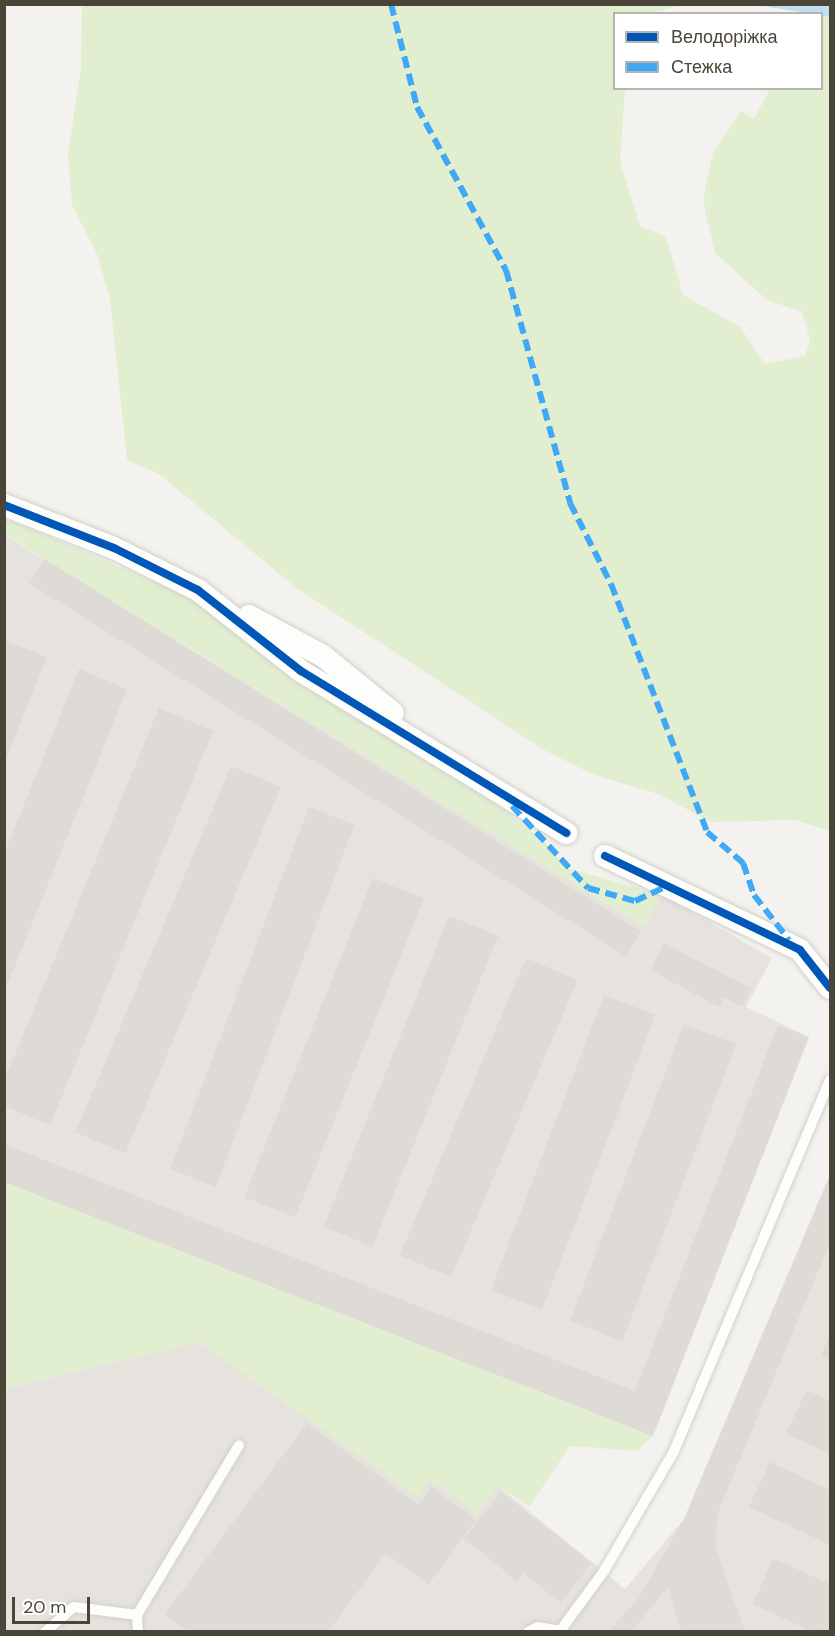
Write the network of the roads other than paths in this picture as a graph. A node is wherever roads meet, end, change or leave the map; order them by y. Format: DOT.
graph roads {
  1 [pos="4,505"];
  2 [pos="566,833"];
  3 [pos="605,856"];
  4 [pos="831,988"];
  5 [pos="831,1079"];
  6 [pos="239,1444"];
  7 [pos="137,1615"];
  8 [pos="45,1632"];
  9 [pos="138,1632"];
  10 [pos="528,1632"];
  1 -- 2 [label="street"];
  3 -- 4 [label="street"];
  5 -- 10 [label="lane"];
  6 -- 7 [label="lane"];
  7 -- 8 [label="lane"];
  7 -- 9 [label="lane"];
}
